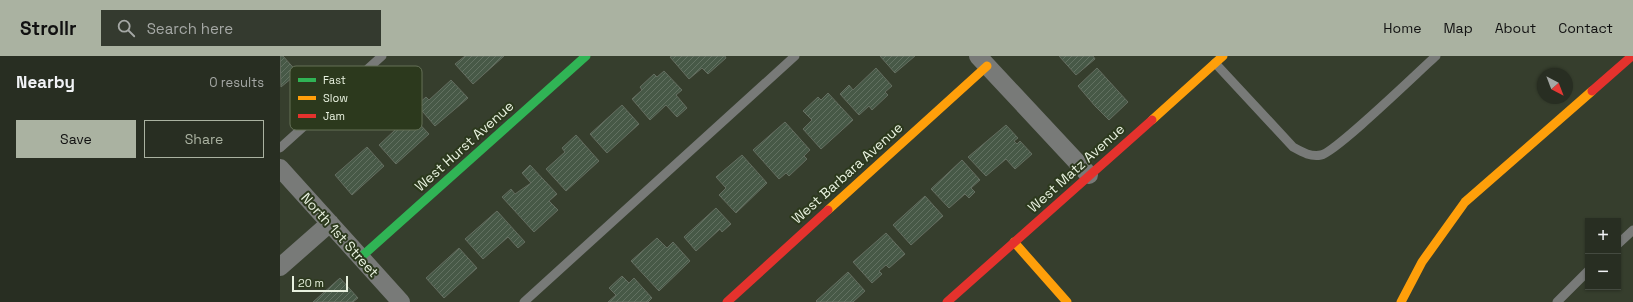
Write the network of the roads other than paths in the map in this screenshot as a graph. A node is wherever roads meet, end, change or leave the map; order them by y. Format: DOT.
graph roads {
  1 [pos="382,56"];
  2 [pos="586,56"];
  3 [pos="795,56"];
  4 [pos="1223,56"];
  5 [pos="1436,56"];
  6 [pos="1632,56"];
  7 [pos="982,61"];
  8 [pos="1215,63"];
  9 [pos="371,66"];
  10 [pos="300,130"];
  11 [pos="280,148"];
  12 [pos="280,168"];
  13 [pos="1089,175"];
  14 [pos="330,223"];
  15 [pos="1633,230"];
  16 [pos="1621,241"];
  17 [pos="1014,242"];
  18 [pos="360,257"];
  19 [pos="280,268"];
  20 [pos="1585,274"];
  21 [pos="401,302"];
  22 [pos="524,302"];
  23 [pos="727,302"];
  24 [pos="948,302"];
  25 [pos="1067,302"];
  26 [pos="1401,302"];
  27 [pos="1558,302"];
  1 -- 9 [label="lane"];
  2 -- 18 [label="street, West Hurst Avenue"];
  3 -- 22 [label="lane"];
  4 -- 8 [label="street, West Matz Avenue"];
  5 -- 8 [label="lane"];
  6 -- 26 [label="street"];
  7 -- 13 [label="street"];
  7 -- 23 [label="street, West Barbara Avenue"];
  8 -- 13 [label="street, West Matz Avenue"];
  10 -- 11 [label="lane"];
  12 -- 14 [label="street, North 1st Street"];
  13 -- 17 [label="street, West Matz Avenue"];
  14 -- 18 [label="street, North 1st Street"];
  14 -- 19 [label="street"];
  15 -- 16 [label="lane"];
  17 -- 24 [label="street, West Matz Avenue"];
  17 -- 25 [label="street"];
  18 -- 21 [label="street, North 1st Street"];
  20 -- 27 [label="lane"];
}
